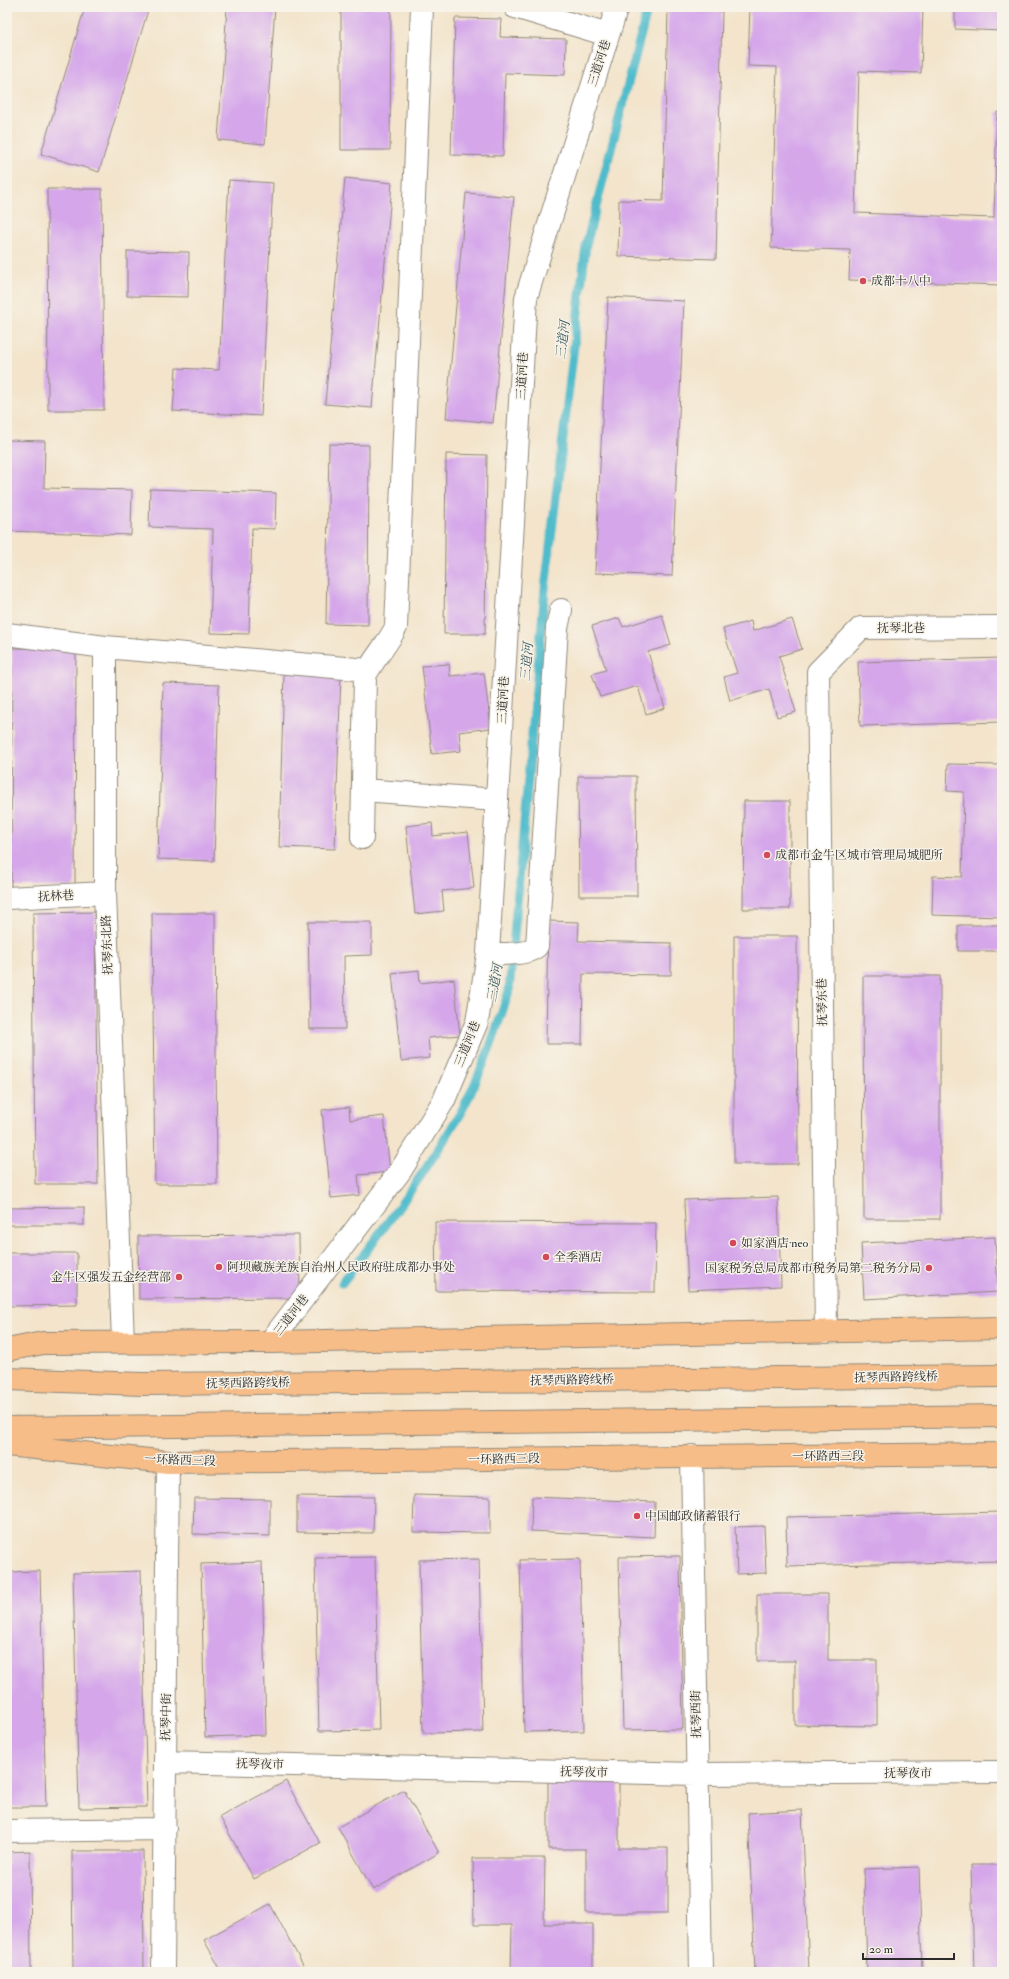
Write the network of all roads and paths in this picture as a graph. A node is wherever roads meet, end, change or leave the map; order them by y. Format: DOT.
graph roads {
  1 [pos="422,7"];
  2 [pos="516,7"];
  3 [pos="617,7"];
  4 [pos="608,35"];
  5 [pos="561,610"];
  6 [pos="1002,628"];
  7 [pos="7,634"];
  8 [pos="104,647"];
  9 [pos="368,670"];
  10 [pos="818,672"];
  11 [pos="363,790"];
  12 [pos="497,800"];
  13 [pos="362,838"];
  14 [pos="105,893"];
  15 [pos="7,898"];
  16 [pos="493,954"];
  17 [pos="1002,1328"];
  18 [pos="826,1332"];
  19 [pos="123,1342"];
  20 [pos="270,1342"];
  21 [pos="7,1350"];
  22 [pos="1002,1376"];
  23 [pos="7,1379"];
  24 [pos="1002,1416"];
  25 [pos="7,1428"];
  26 [pos="7,1445"];
  27 [pos="1002,1454"];
  28 [pos="692,1456"];
  29 [pos="168,1462"];
  30 [pos="165,1762"];
  31 [pos="1002,1772"];
  32 [pos="697,1774"];
  33 [pos="164,1829"];
  34 [pos="7,1830"];
  35 [pos="163,1972"];
  36 [pos="700,1972"];
  1 -- 9 [label="street"];
  2 -- 4 [label="street"];
  3 -- 4 [label="street, 三道河巷"];
  4 -- 12 [label="street, 三道河巷"];
  5 -- 16 [label="street"];
  6 -- 10 [label="street, 抚琴北巷"];
  7 -- 8 [label="street"];
  8 -- 9 [label="street"];
  8 -- 14 [label="street, 抚琴东北路"];
  9 -- 11 [label="street"];
  10 -- 18 [label="street, 抚琴东巷"];
  11 -- 12 [label="street"];
  11 -- 13 [label="street"];
  12 -- 16 [label="street, 三道河巷"];
  14 -- 15 [label="street, 抚林巷"];
  14 -- 19 [label="street, 抚琴东北路"];
  16 -- 20 [label="street, 三道河巷"];
  17 -- 18 [label="main road"];
  18 -- 20 [label="main road"];
  19 -- 20 [label="main road"];
  19 -- 21 [label="main road"];
  22 -- 23 [label="main road, 抚琴西路跨线桥"];
  24 -- 25 [label="main road"];
  26 -- 29 [label="main road, 一环路西三段"];
  27 -- 28 [label="main road, 一环路西三段"];
  28 -- 29 [label="main road, 一环路西三段"];
  28 -- 32 [label="street, 抚琴西街"];
  29 -- 30 [label="street, 抚琴中街"];
  30 -- 32 [label="street, 抚琴夜市"];
  30 -- 33 [label="street, 抚琴中街"];
  31 -- 32 [label="street, 抚琴夜市"];
  32 -- 36 [label="street, 抚琴西街"];
  33 -- 34 [label="street"];
  33 -- 35 [label="street, 抚琴中街"];
}
